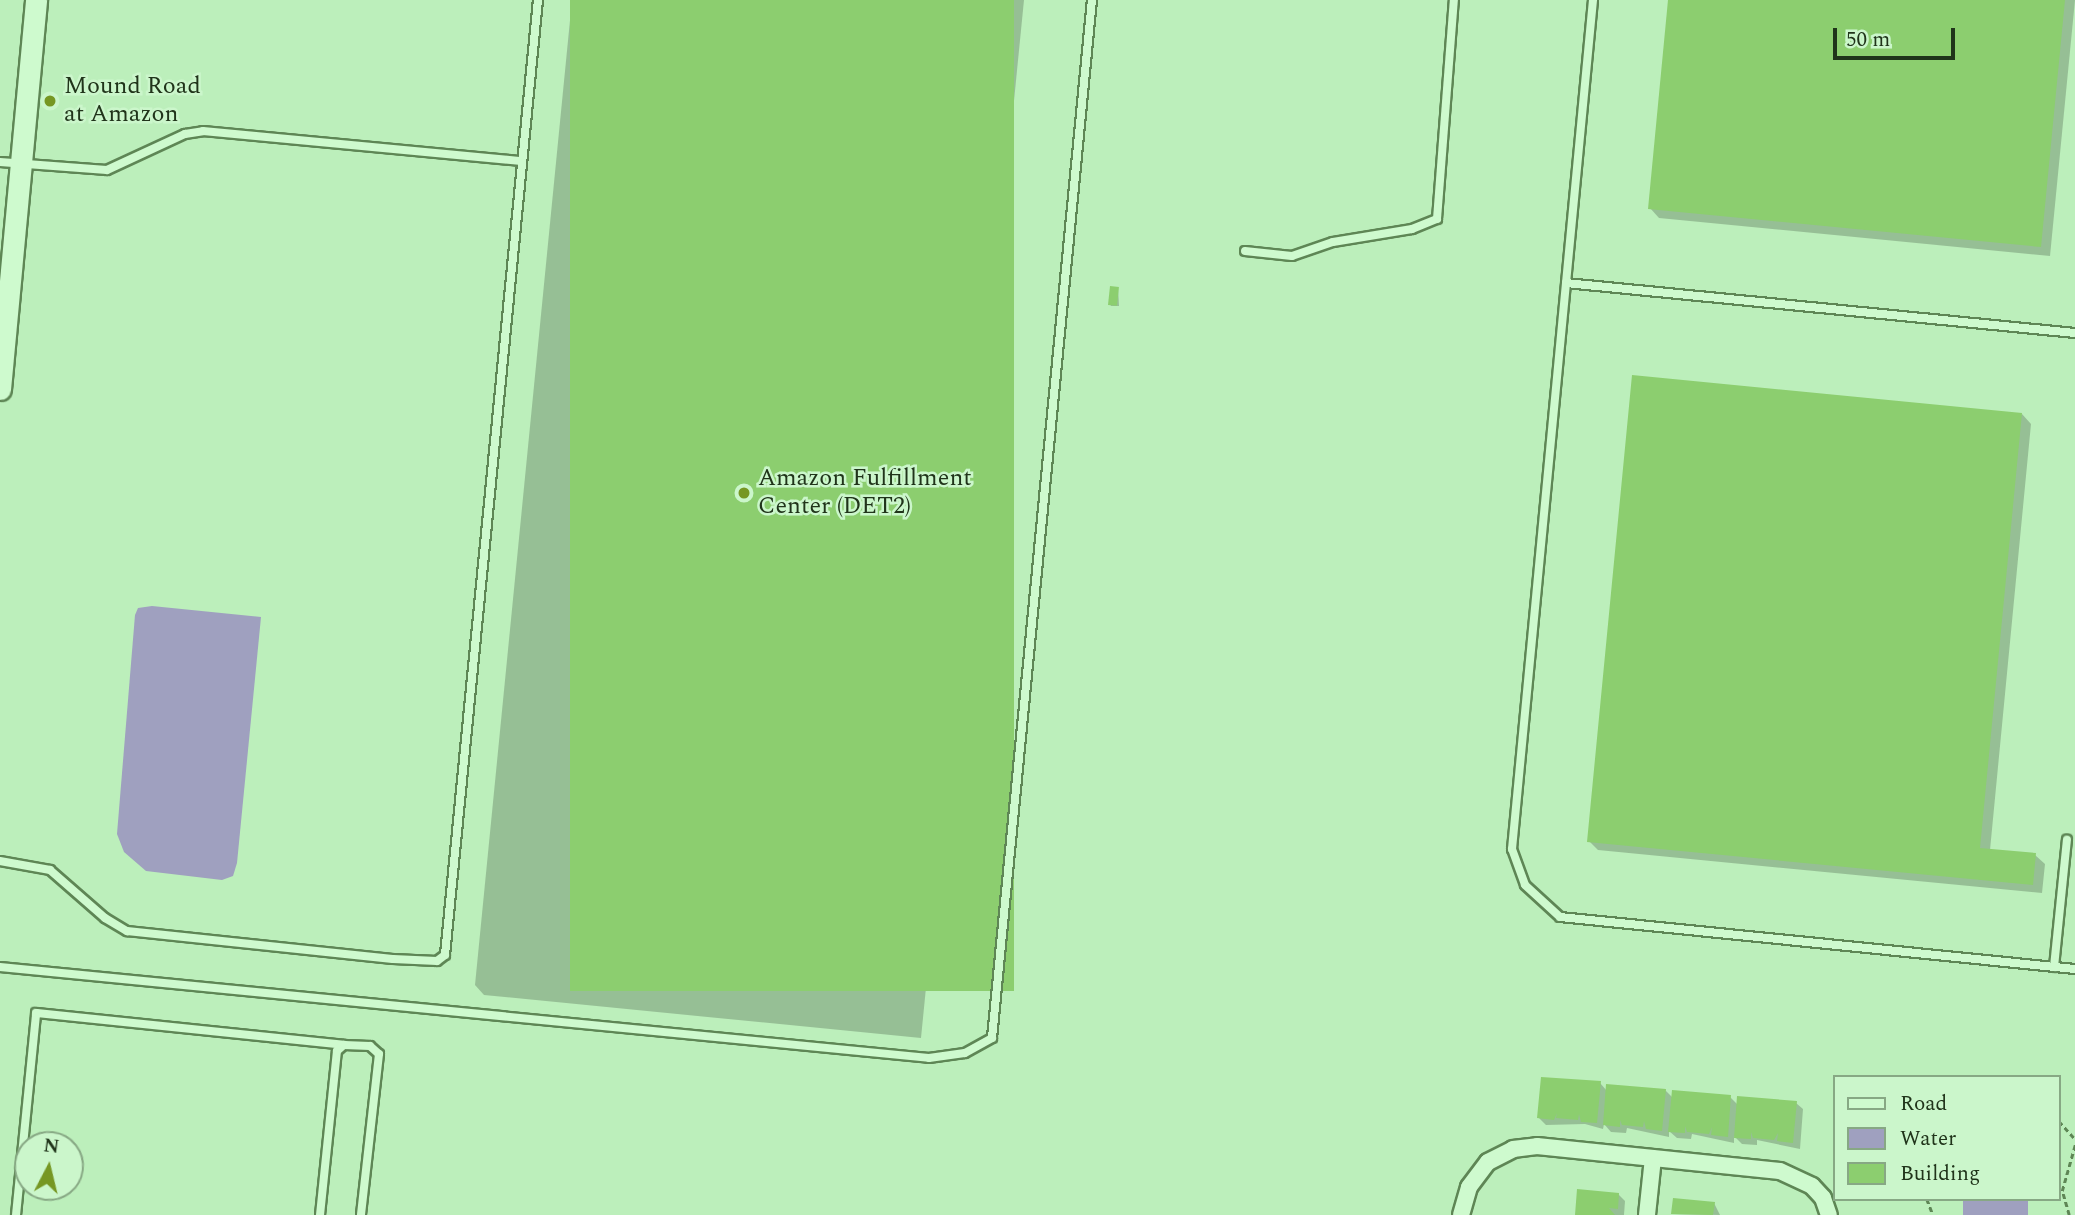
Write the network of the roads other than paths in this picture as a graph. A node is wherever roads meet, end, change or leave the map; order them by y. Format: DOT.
graph roads {
  1 [pos="36,0"];
  2 [pos="538,0"];
  3 [pos="1092,0"];
  4 [pos="1454,0"];
  5 [pos="1593,0"];
  6 [pos="522,161"];
  7 [pos="10,163"];
  8 [pos="1245,251"];
  9 [pos="1566,282"];
  10 [pos="2075,333"];
  11 [pos="0,389"];
  12 [pos="2067,840"];
  13 [pos="0,861"];
  14 [pos="0,967"];
  15 [pos="2054,967"];
  16 [pos="2075,969"];
  17 [pos="344,1045"];
  18 [pos="1653,1158"];
  19 [pos="16,1215"];
  20 [pos="320,1215"];
  21 [pos="361,1215"];
  22 [pos="1461,1215"];
  23 [pos="1647,1215"];
  24 [pos="1829,1215"];
  1 -- 7 [label="street"];
  2 -- 6 [label="lane"];
  3 -- 14 [label="lane"];
  4 -- 8 [label="lane"];
  5 -- 9 [label="lane"];
  6 -- 7 [label="lane"];
  6 -- 13 [label="lane"];
  7 -- 11 [label="street"];
  9 -- 10 [label="lane"];
  9 -- 15 [label="lane"];
  12 -- 15 [label="lane"];
  15 -- 16 [label="lane"];
  17 -- 19 [label="lane"];
  17 -- 20 [label="lane"];
  17 -- 21 [label="lane"];
  18 -- 22 [label="street"];
  18 -- 23 [label="street"];
  18 -- 24 [label="street"];
}
